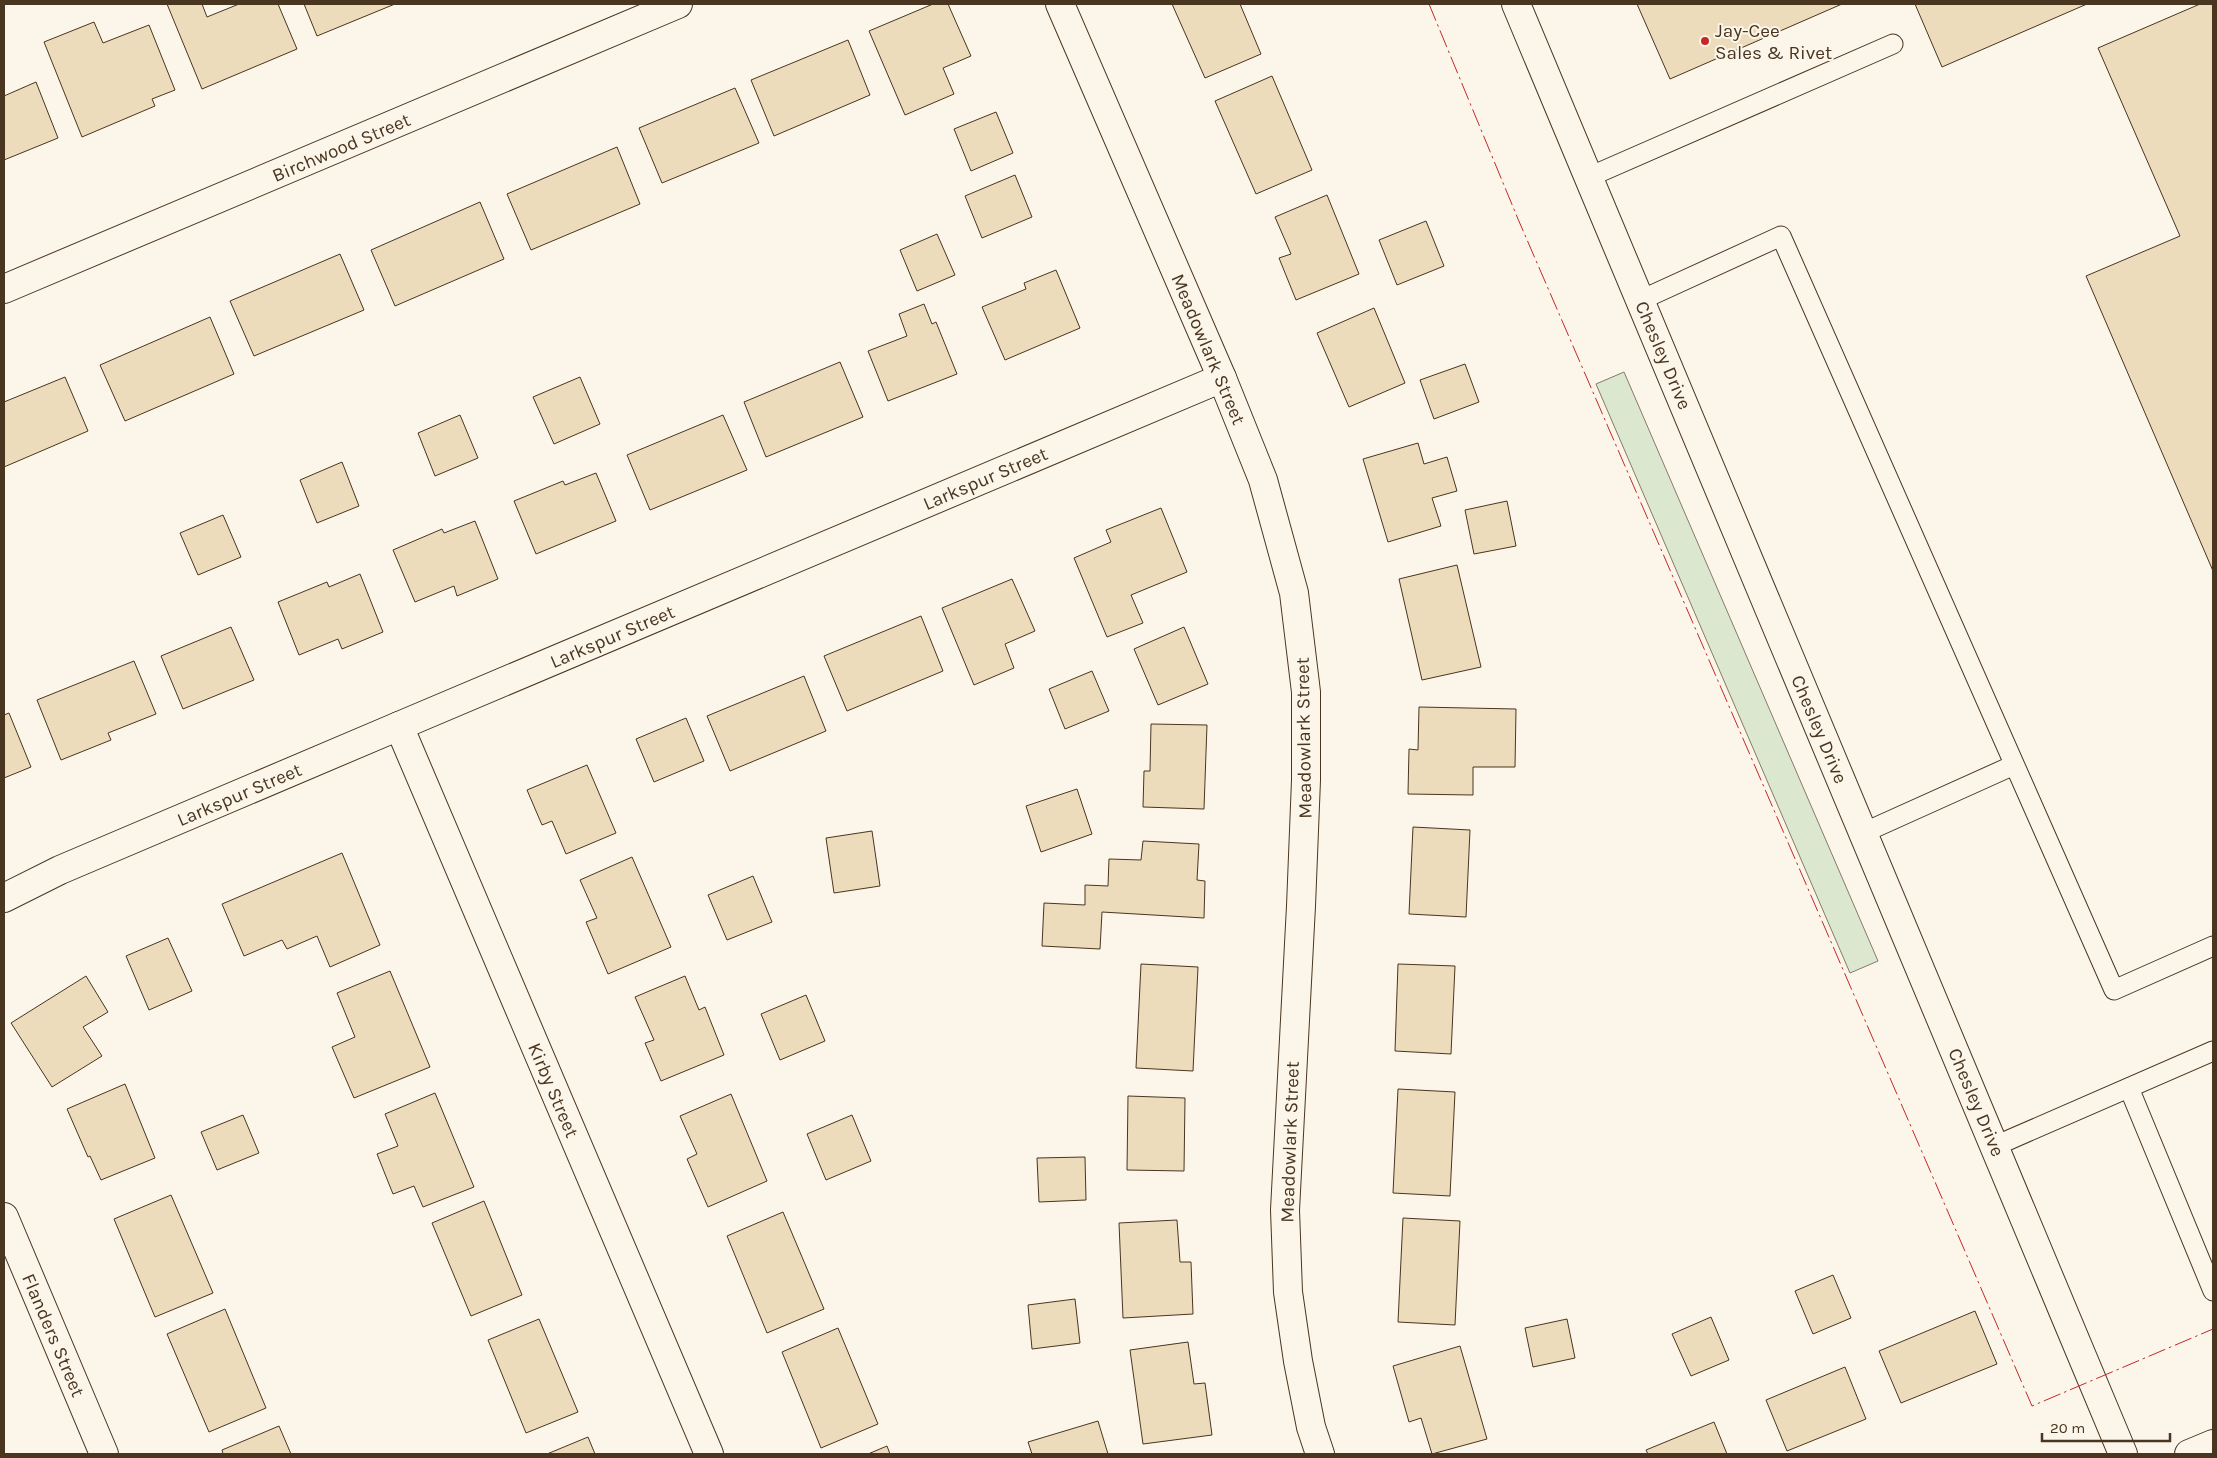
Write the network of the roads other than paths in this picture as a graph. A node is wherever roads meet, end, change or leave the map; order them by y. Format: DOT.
graph roads {
  1 [pos="678,4"];
  2 [pos="1060,4"];
  3 [pos="1516,4"];
  4 [pos="1893,44"];
  5 [pos="1589,177"];
  6 [pos="4,290"];
  7 [pos="1641,300"];
  8 [pos="1222,378"];
  9 [pos="399,726"];
  10 [pos="2014,765"];
  11 [pos="1863,833"];
  12 [pos="4,898"];
  13 [pos="2213,946"];
  14 [pos="2213,1051"];
  15 [pos="2129,1088"];
  16 [pos="1995,1146"];
  17 [pos="4,1217"];
  18 [pos="2213,1291"];
  19 [pos="2213,1444"];
  20 [pos="104,1454"];
  21 [pos="709,1454"];
  22 [pos="1320,1454"];
  23 [pos="2123,1454"];
  24 [pos="2189,1454"];
  1 -- 6 [label="street, Birchwood Street"];
  2 -- 8 [label="street, Meadowlark Street"];
  3 -- 5 [label="street, Chesley Drive"];
  4 -- 5 [label="lane"];
  5 -- 7 [label="street, Chesley Drive"];
  7 -- 10 [label="lane"];
  7 -- 11 [label="street, Chesley Drive"];
  8 -- 9 [label="street, Larkspur Street"];
  8 -- 22 [label="street, Meadowlark Street"];
  9 -- 12 [label="street, Larkspur Street"];
  9 -- 21 [label="street, Kirby Street"];
  10 -- 11 [label="lane"];
  10 -- 13 [label="lane"];
  11 -- 16 [label="street, Chesley Drive"];
  14 -- 15 [label="lane"];
  15 -- 16 [label="lane"];
  15 -- 18 [label="lane"];
  16 -- 23 [label="street, Chesley Drive"];
  17 -- 20 [label="street, Flanders Street"];
  19 -- 24 [label="street"];
}
